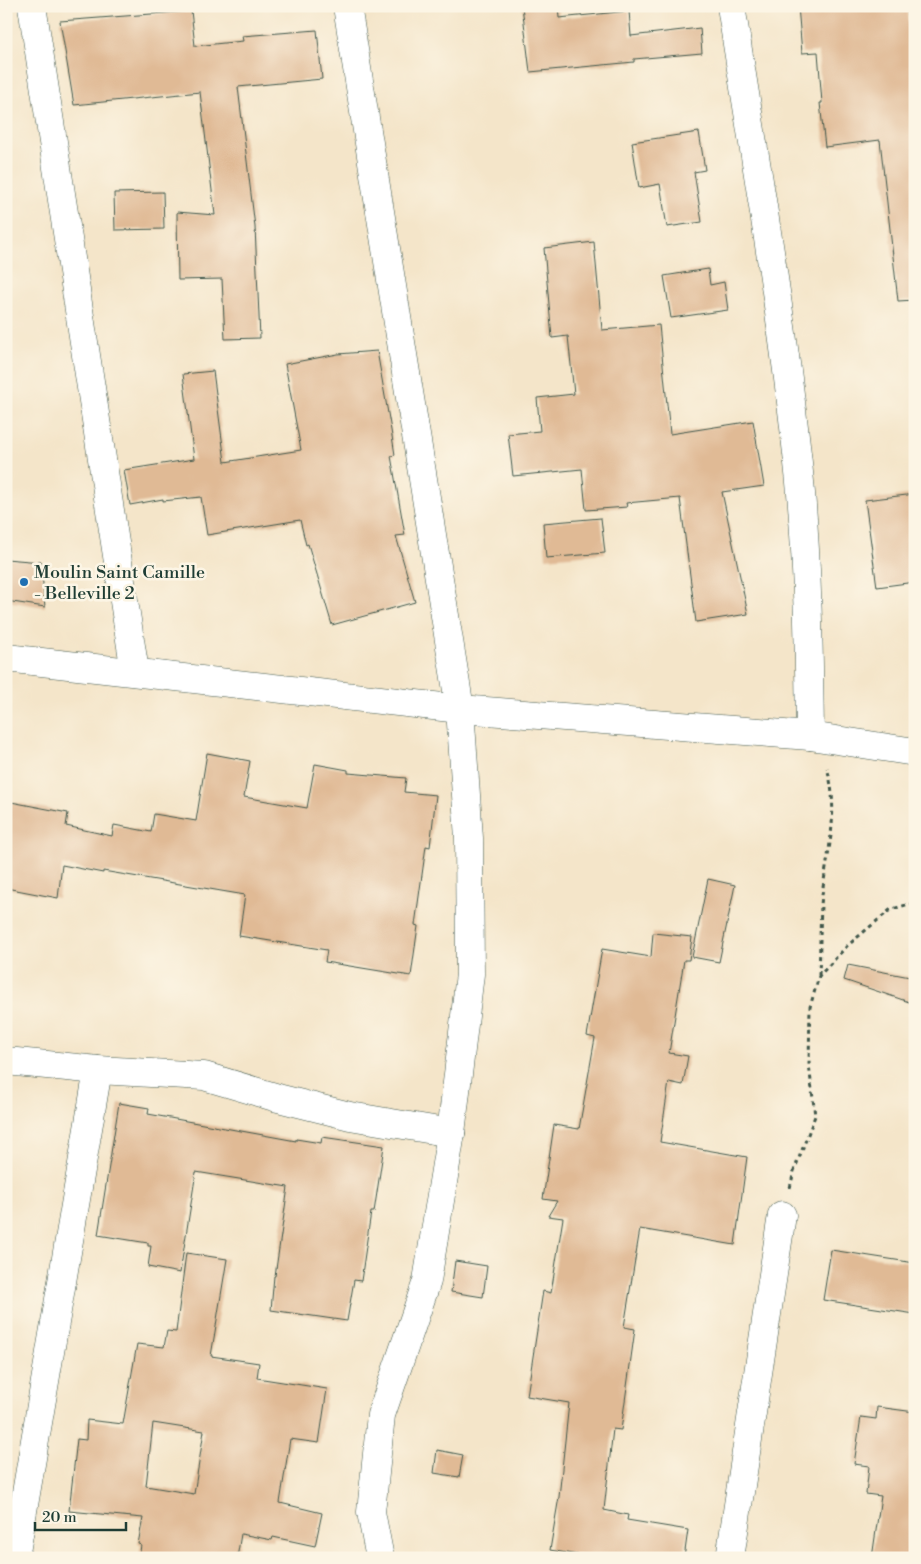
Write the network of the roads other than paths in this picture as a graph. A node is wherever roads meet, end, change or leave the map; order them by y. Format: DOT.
graph roads {
  1 [pos="32,6"];
  2 [pos="347,6"];
  3 [pos="731,6"];
  4 [pos="6,658"];
  5 [pos="135,672"];
  6 [pos="460,708"];
  7 [pos="810,736"];
  8 [pos="915,752"];
  9 [pos="6,1061"];
  10 [pos="98,1070"];
  11 [pos="451,1133"];
  12 [pos="782,1215"];
  13 [pos="15,1558"];
  14 [pos="380,1558"];
  15 [pos="730,1558"];
  1 -- 5 [label="street"];
  2 -- 6 [label="street"];
  3 -- 7 [label="street"];
  4 -- 5 [label="street"];
  5 -- 6 [label="street"];
  6 -- 7 [label="street"];
  6 -- 11 [label="street"];
  7 -- 8 [label="street"];
  9 -- 10 [label="street"];
  10 -- 11 [label="street"];
  10 -- 13 [label="street"];
  11 -- 14 [label="street"];
  12 -- 15 [label="street"];
}
